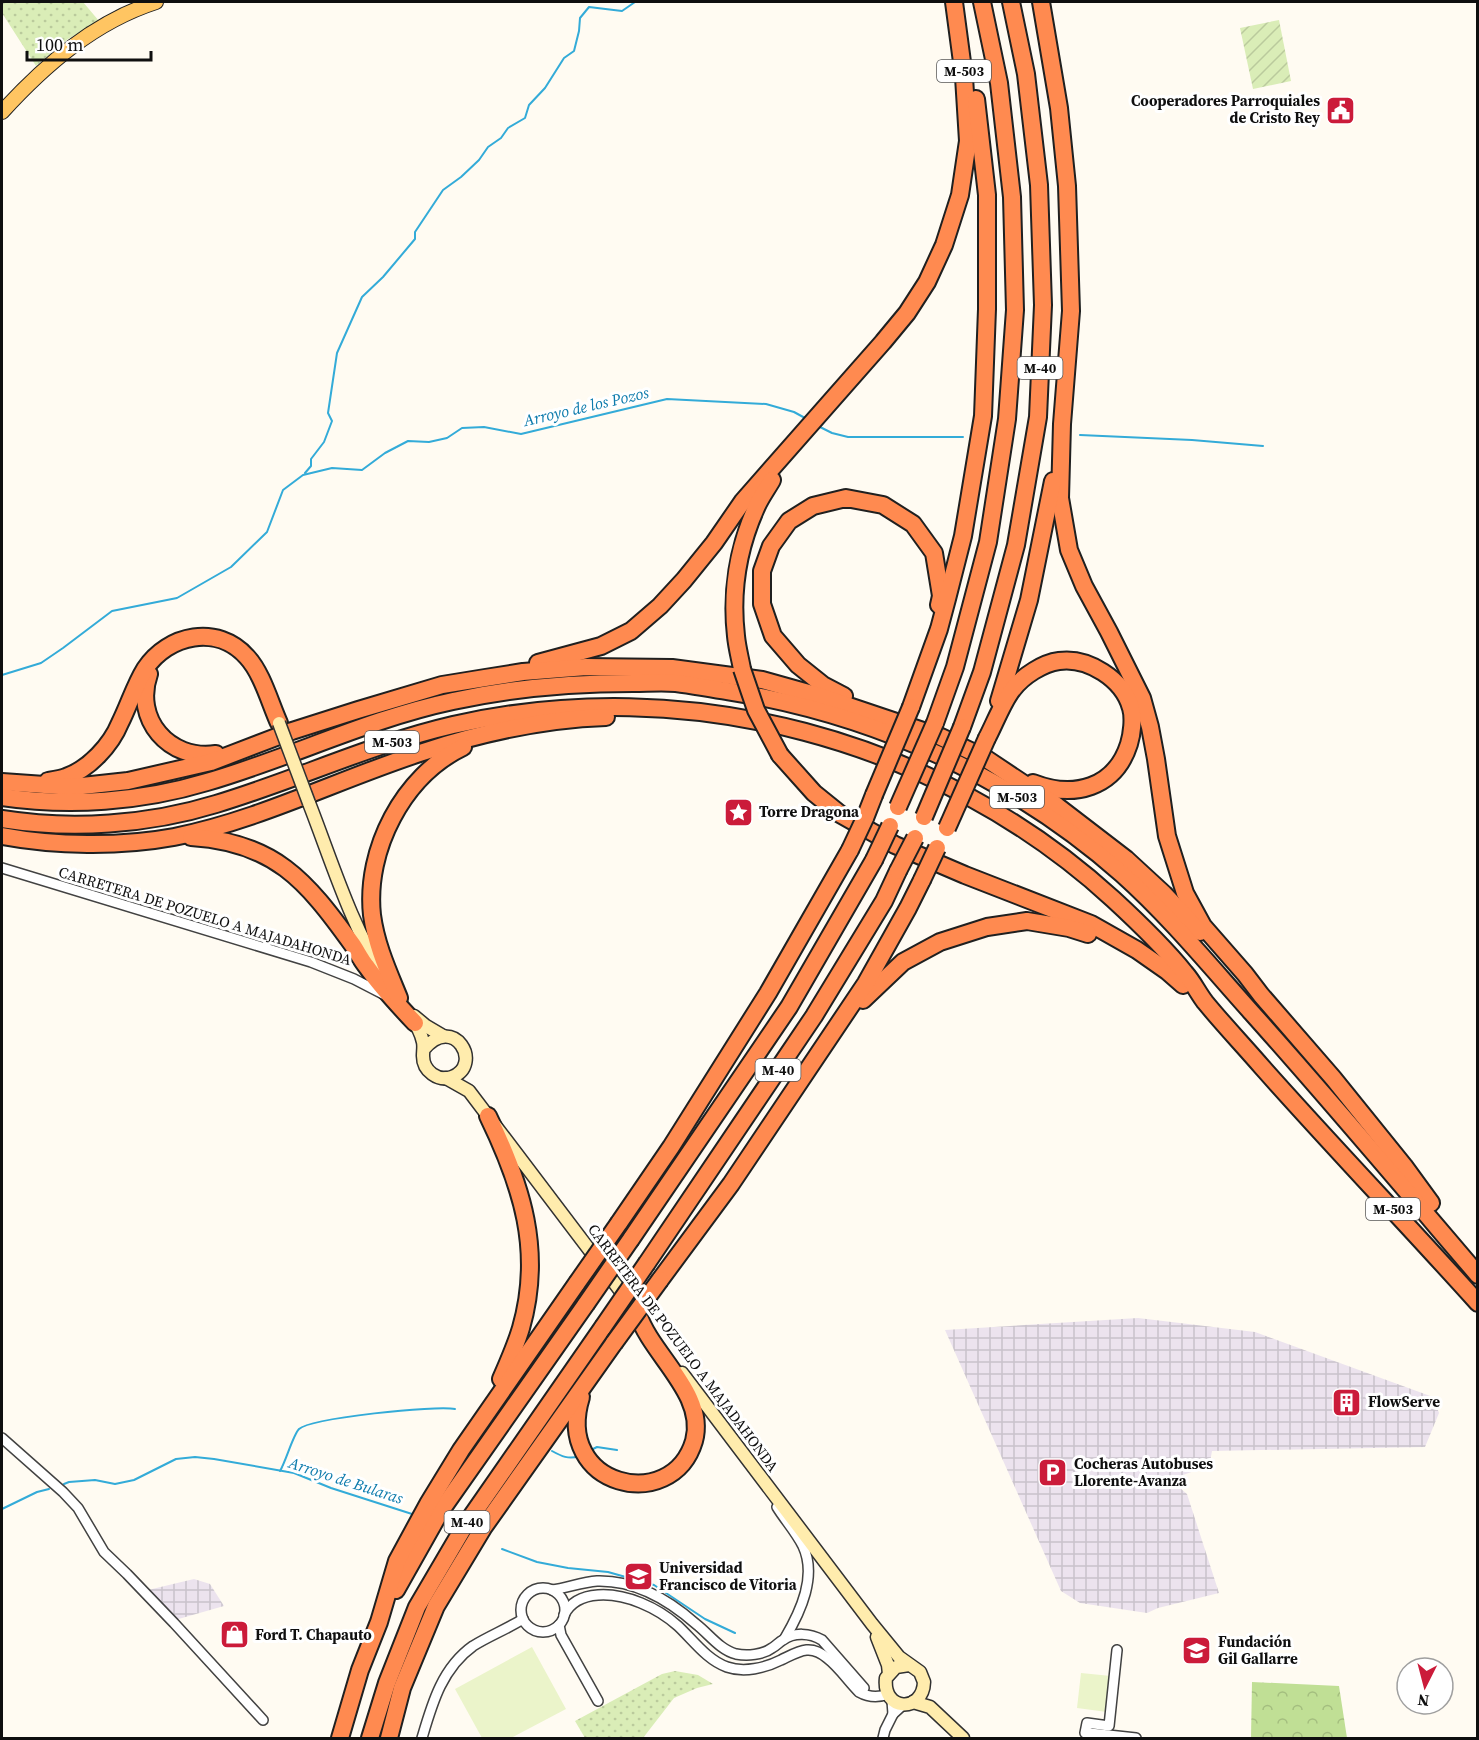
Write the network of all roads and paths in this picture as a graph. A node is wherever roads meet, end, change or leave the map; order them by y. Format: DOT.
graph roads {
  1 [pos="156,2"];
  2 [pos="954,2"];
  3 [pos="982,2"];
  4 [pos="1011,2"];
  5 [pos="1041,2"];
  6 [pos="2,112"];
  7 [pos="1062,424"];
  8 [pos="791,448"];
  9 [pos="161,652"];
  10 [pos="927,660"];
  11 [pos="442,685"];
  12 [pos="882,716"];
  13 [pos="279,723"];
  14 [pos="790,727"];
  15 [pos="500,731"];
  16 [pos="987,738"];
  17 [pos="247,749"];
  18 [pos="211,762"];
  19 [pos="1011,774"];
  20 [pos="10,783"];
  21 [pos="2,797"];
  22 [pos="39,801"];
  23 [pos="2,819"];
  24 [pos="2,836"];
  25 [pos="172,837"];
  26 [pos="2,868"];
  27 [pos="1137,950"];
  28 [pos="1261,995"];
  29 [pos="1202,998"];
  30 [pos="398,1001"];
  31 [pos="415,1023"];
  32 [pos="837,1026"];
  33 [pos="443,1036"];
  34 [pos="424,1049"];
  35 [pos="464,1067"];
  36 [pos="446,1078"];
  37 [pos="469,1092"];
  38 [pos="489,1116"];
  39 [pos="1478,1262"];
  40 [pos="1478,1275"];
  41 [pos="1478,1303"];
  42 [pos="638,1314"];
  43 [pos="584,1386"];
  44 [pos="488,1410"];
  45 [pos="2,1438"];
  46 [pos="773,1493"];
  47 [pos="552,1590"];
  48 [pos="564,1615"];
  49 [pos="523,1619"];
  50 [pos="379,1622"];
  51 [pos="872,1624"];
  52 [pos="559,1625"];
  53 [pos="548,1631"];
  54 [pos="785,1638"];
  55 [pos="1117,1650"];
  56 [pos="909,1665"];
  57 [pos="889,1674"];
  58 [pos="924,1686"];
  59 [pos="864,1688"];
  60 [pos="899,1700"];
  61 [pos="937,1713"];
  62 [pos="263,1720"];
  63 [pos="1109,1731"];
  64 [pos="1090,1736"];
  65 [pos="340,1738"];
  66 [pos="370,1738"];
  67 [pos="389,1738"];
  68 [pos="422,1738"];
  69 [pos="883,1738"];
  70 [pos="963,1738"];
  71 [pos="1136,1738"];
  1 -- 6 [label="main road"];
  2 -- 8 [label="highway, M-503"];
  2 -- 10 [label="highway"];
  3 -- 50 [label="highway, M-40, bridge"];
  4 -- 66 [label="highway, M-40, bridge"];
  5 -- 7 [label="highway"];
  7 -- 16 [label="highway"];
  7 -- 28 [label="highway"];
  8 -- 11 [label="highway, M-503"];
  8 -- 27 [label="highway, M-503, bridge"];
  9 -- 13 [label="highway"];
  9 -- 17 [label="highway, M-503"];
  9 -- 20 [label="highway, M-503"];
  10 -- 12 [label="highway"];
  10 -- 44 [label="highway, bridge"];
  11 -- 12 [label="highway, M-503"];
  11 -- 17 [label="highway, M-503"];
  12 -- 19 [label="highway, M-503"];
  13 -- 30 [label="street, CARRETERA DE POZUELO A MAJADAHONDA, bridge"];
  14 -- 15 [label="highway, M-503"];
  14 -- 23 [label="highway, M-503"];
  14 -- 29 [label="highway, M-503"];
  15 -- 25 [label="highway, M-503"];
  15 -- 30 [label="highway, M-503"];
  16 -- 19 [label="highway"];
  16 -- 32 [label="highway, bridge"];
  17 -- 18 [label="highway, M-503"];
  18 -- 20 [label="highway, M-503"];
  18 -- 22 [label="highway"];
  19 -- 28 [label="highway, M-503"];
  21 -- 22 [label="highway, M-503"];
  22 -- 40 [label="highway, M-503"];
  24 -- 25 [label="highway, M-503"];
  25 -- 30 [label="highway"];
  26 -- 30 [label="street, CARRETERA DE POZUELO A MAJADAHONDA"];
  27 -- 29 [label="highway, M-503"];
  27 -- 32 [label="highway"];
  28 -- 39 [label="highway"];
  29 -- 41 [label="highway, M-503"];
  30 -- 31 [label="highway"];
  30 -- 33 [label="street, CARRETERA DE POZUELO A MAJADAHONDA"];
  31 -- 34 [label="street"];
  32 -- 43 [label="highway, bridge"];
  33 -- 34 [label="street"];
  33 -- 35 [label="street"];
  34 -- 36 [label="street"];
  35 -- 36 [label="street"];
  35 -- 37 [label="street, CARRETERA DE POZUELO A MAJADAHONDA"];
  36 -- 37 [label="street, CARRETERA DE POZUELO A MAJADAHONDA"];
  37 -- 38 [label="street, CARRETERA DE POZUELO A MAJADAHONDA"];
  38 -- 42 [label="street, CARRETERA DE POZUELO A MAJADAHONDA"];
  38 -- 44 [label="highway"];
  42 -- 43 [label="highway"];
  42 -- 46 [label="street, CARRETERA DE POZUELO A MAJADAHONDA"];
  43 -- 67 [label="highway"];
  44 -- 50 [label="highway"];
  45 -- 62 [label="street"];
  46 -- 51 [label="street, CARRETERA DE POZUELO A MAJADAHONDA"];
  46 -- 54 [label="street"];
  47 -- 48 [label="street"];
  47 -- 49 [label="street"];
  47 -- 54 [label="street"];
  48 -- 52 [label="street"];
  48 -- 60 [label="street"];
  49 -- 53 [label="street"];
  49 -- 68 [label="street"];
  50 -- 65 [label="highway, M-40"];
  51 -- 56 [label="street, CARRETERA DE POZUELO A MAJADAHONDA"];
  51 -- 57 [label="street, CARRETERA DE POZUELO A MAJADAHONDA"];
  52 -- 53 [label="street"];
  52 -- 53 [label="street"];
  54 -- 59 [label="street"];
  55 -- 63 [label="street"];
  56 -- 57 [label="street"];
  56 -- 58 [label="street"];
  57 -- 60 [label="street"];
  58 -- 60 [label="street"];
  58 -- 61 [label="street"];
  60 -- 61 [label="street"];
  60 -- 69 [label="street"];
  61 -- 70 [label="street"];
  63 -- 64 [label="street"];
  63 -- 71 [label="street"];
}
